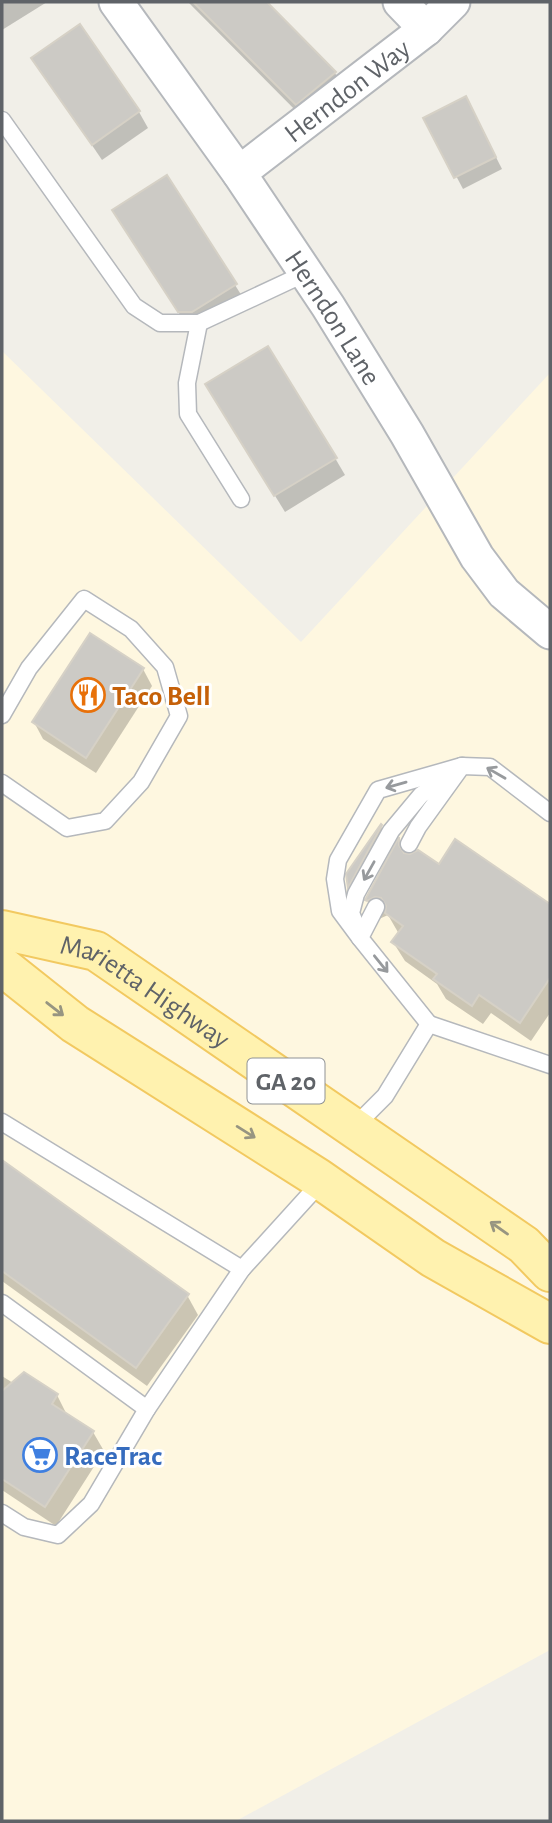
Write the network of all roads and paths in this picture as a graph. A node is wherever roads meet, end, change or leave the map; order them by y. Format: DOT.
graph roads {
  1 [pos="116,2"];
  2 [pos="400,2"];
  3 [pos="453,2"];
  4 [pos="426,29"];
  5 [pos="2,120"];
  6 [pos="239,173"];
  7 [pos="306,273"];
  8 [pos="199,323"];
  9 [pos="241,499"];
  10 [pos="550,632"];
  11 [pos="2,715"];
  12 [pos="461,766"];
  13 [pos="2,783"];
  14 [pos="550,813"];
  15 [pos="409,844"];
  16 [pos="376,907"];
  17 [pos="2,930"];
  18 [pos="360,938"];
  19 [pos="2,967"];
  20 [pos="429,1024"];
  21 [pos="550,1065"];
  22 [pos="2,1122"];
  23 [pos="354,1128"];
  24 [pos="322,1181"];
  25 [pos="433,1258"];
  26 [pos="243,1269"];
  27 [pos="550,1272"];
  28 [pos="550,1301"];
  29 [pos="2,1303"];
  30 [pos="550,1324"];
  31 [pos="147,1409"];
  32 [pos="2,1513"];
  1 -- 6 [label="street, Herndon Lane"];
  2 -- 4 [label="street"];
  3 -- 4 [label="street, Herndon Way"];
  4 -- 6 [label="street, Herndon Way"];
  5 -- 8 [label="lane"];
  6 -- 7 [label="street, Herndon Lane"];
  7 -- 8 [label="lane"];
  7 -- 10 [label="street, Herndon Lane"];
  8 -- 9 [label="lane"];
  11 -- 13 [label="lane"];
  14 -- 12 [label="lane, one-way"];
  12 -- 15 [label="lane"];
  12 -- 18 [label="lane, one-way"];
  12 -- 18 [label="lane, one-way"];
  16 -- 18 [label="lane"];
  17 -- 23 [label="main road, Marietta Highway / GA 20"];
  18 -- 20 [label="lane, one-way"];
  19 -- 24 [label="main road, Marietta Highway / GA 20, one-way"];
  20 -- 21 [label="lane"];
  20 -- 23 [label="lane"];
  22 -- 26 [label="lane"];
  27 -- 23 [label="main road, Marietta Highway / GA 20, one-way"];
  24 -- 25 [label="main road, Marietta Highway / GA 20"];
  24 -- 26 [label="lane"];
  25 -- 28 [label="main road, Marietta Highway"];
  25 -- 30 [label="main road, Marietta Highway / GA 20"];
  26 -- 31 [label="lane"];
  29 -- 31 [label="lane"];
  31 -- 32 [label="lane"];
}
